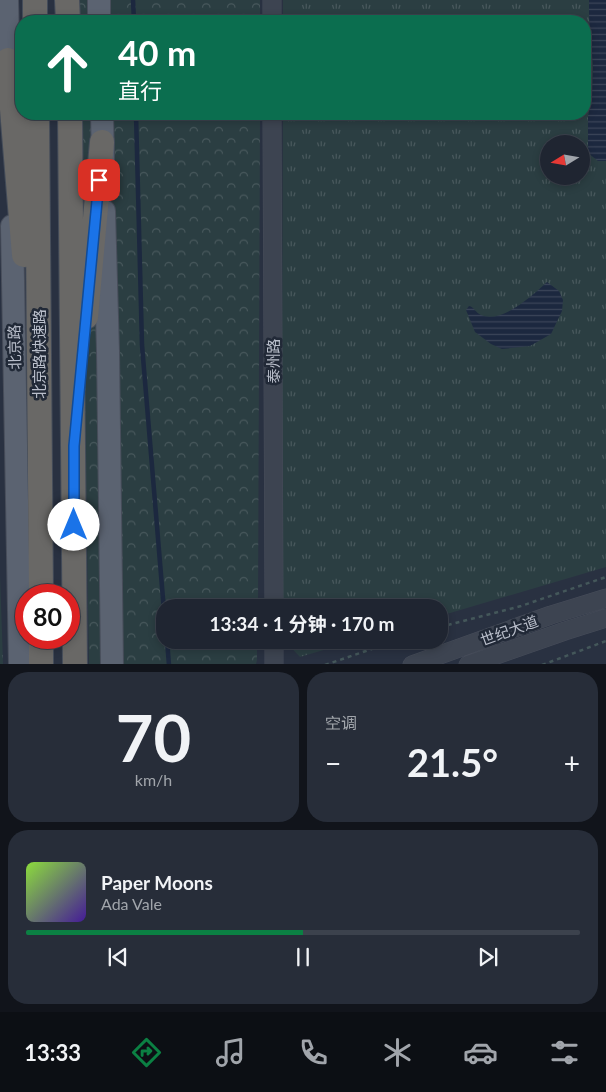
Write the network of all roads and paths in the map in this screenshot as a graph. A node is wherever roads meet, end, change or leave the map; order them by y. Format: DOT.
graph roads {
  1 [pos="7,0"];
  2 [pos="35,0"];
  3 [pos="67,0"];
  4 [pos="99,0"];
  5 [pos="272,0"];
  6 [pos="35,15"];
  7 [pos="68,15"];
  8 [pos="99,15"];
  9 [pos="272,15"];
  10 [pos="8,60"];
  11 [pos="37,120"];
  12 [pos="70,120"];
  13 [pos="102,120"];
  14 [pos="272,120"];
  15 [pos="102,142"];
  16 [pos="39,428"];
  17 [pos="74,446"];
  18 [pos="606,577"];
  19 [pos="41,584"];
  20 [pos="606,598"];
  21 [pos="274,599"];
  22 [pos="606,618"];
  23 [pos="448,625"];
  24 [pos="606,641"];
  25 [pos="41,649"];
  26 [pos="274,649"];
  27 [pos="371,649"];
  28 [pos="20,664"];
  29 [pos="42,664"];
  30 [pos="75,664"];
  31 [pos="112,664"];
  32 [pos="274,664"];
  33 [pos="325,664"];
  34 [pos="412,664"];
  35 [pos="468,664"];
  36 [pos="542,664"];
  1 -- 10 [label="main road, 北京路"];
  2 -- 6 [label="highway"];
  3 -- 7 [label="highway"];
  4 -- 8 [label="main road"];
  5 -- 9 [label="street"];
  10 -- 16 [label="highway"];
  10 -- 28 [label="main road, 北京路"];
  11 -- 16 [label="highway, 北京路快速路"];
  12 -- 17 [label="highway"];
  13 -- 15 [label="main road"];
  14 -- 21 [label="street, 泰州路"];
  15 -- 17 [label="highway"];
  15 -- 31 [label="main road"];
  16 -- 19 [label="highway, 北京路快速路"];
  17 -- 30 [label="highway"];
  18 -- 23 [label="path"];
  20 -- 34 [label="street, 世纪大道"];
  22 -- 35 [label="street, 世纪大道"];
  24 -- 36 [label="path"];
  25 -- 29 [label="highway"];
  26 -- 32 [label="street"];
  27 -- 33 [label="path"];
}
